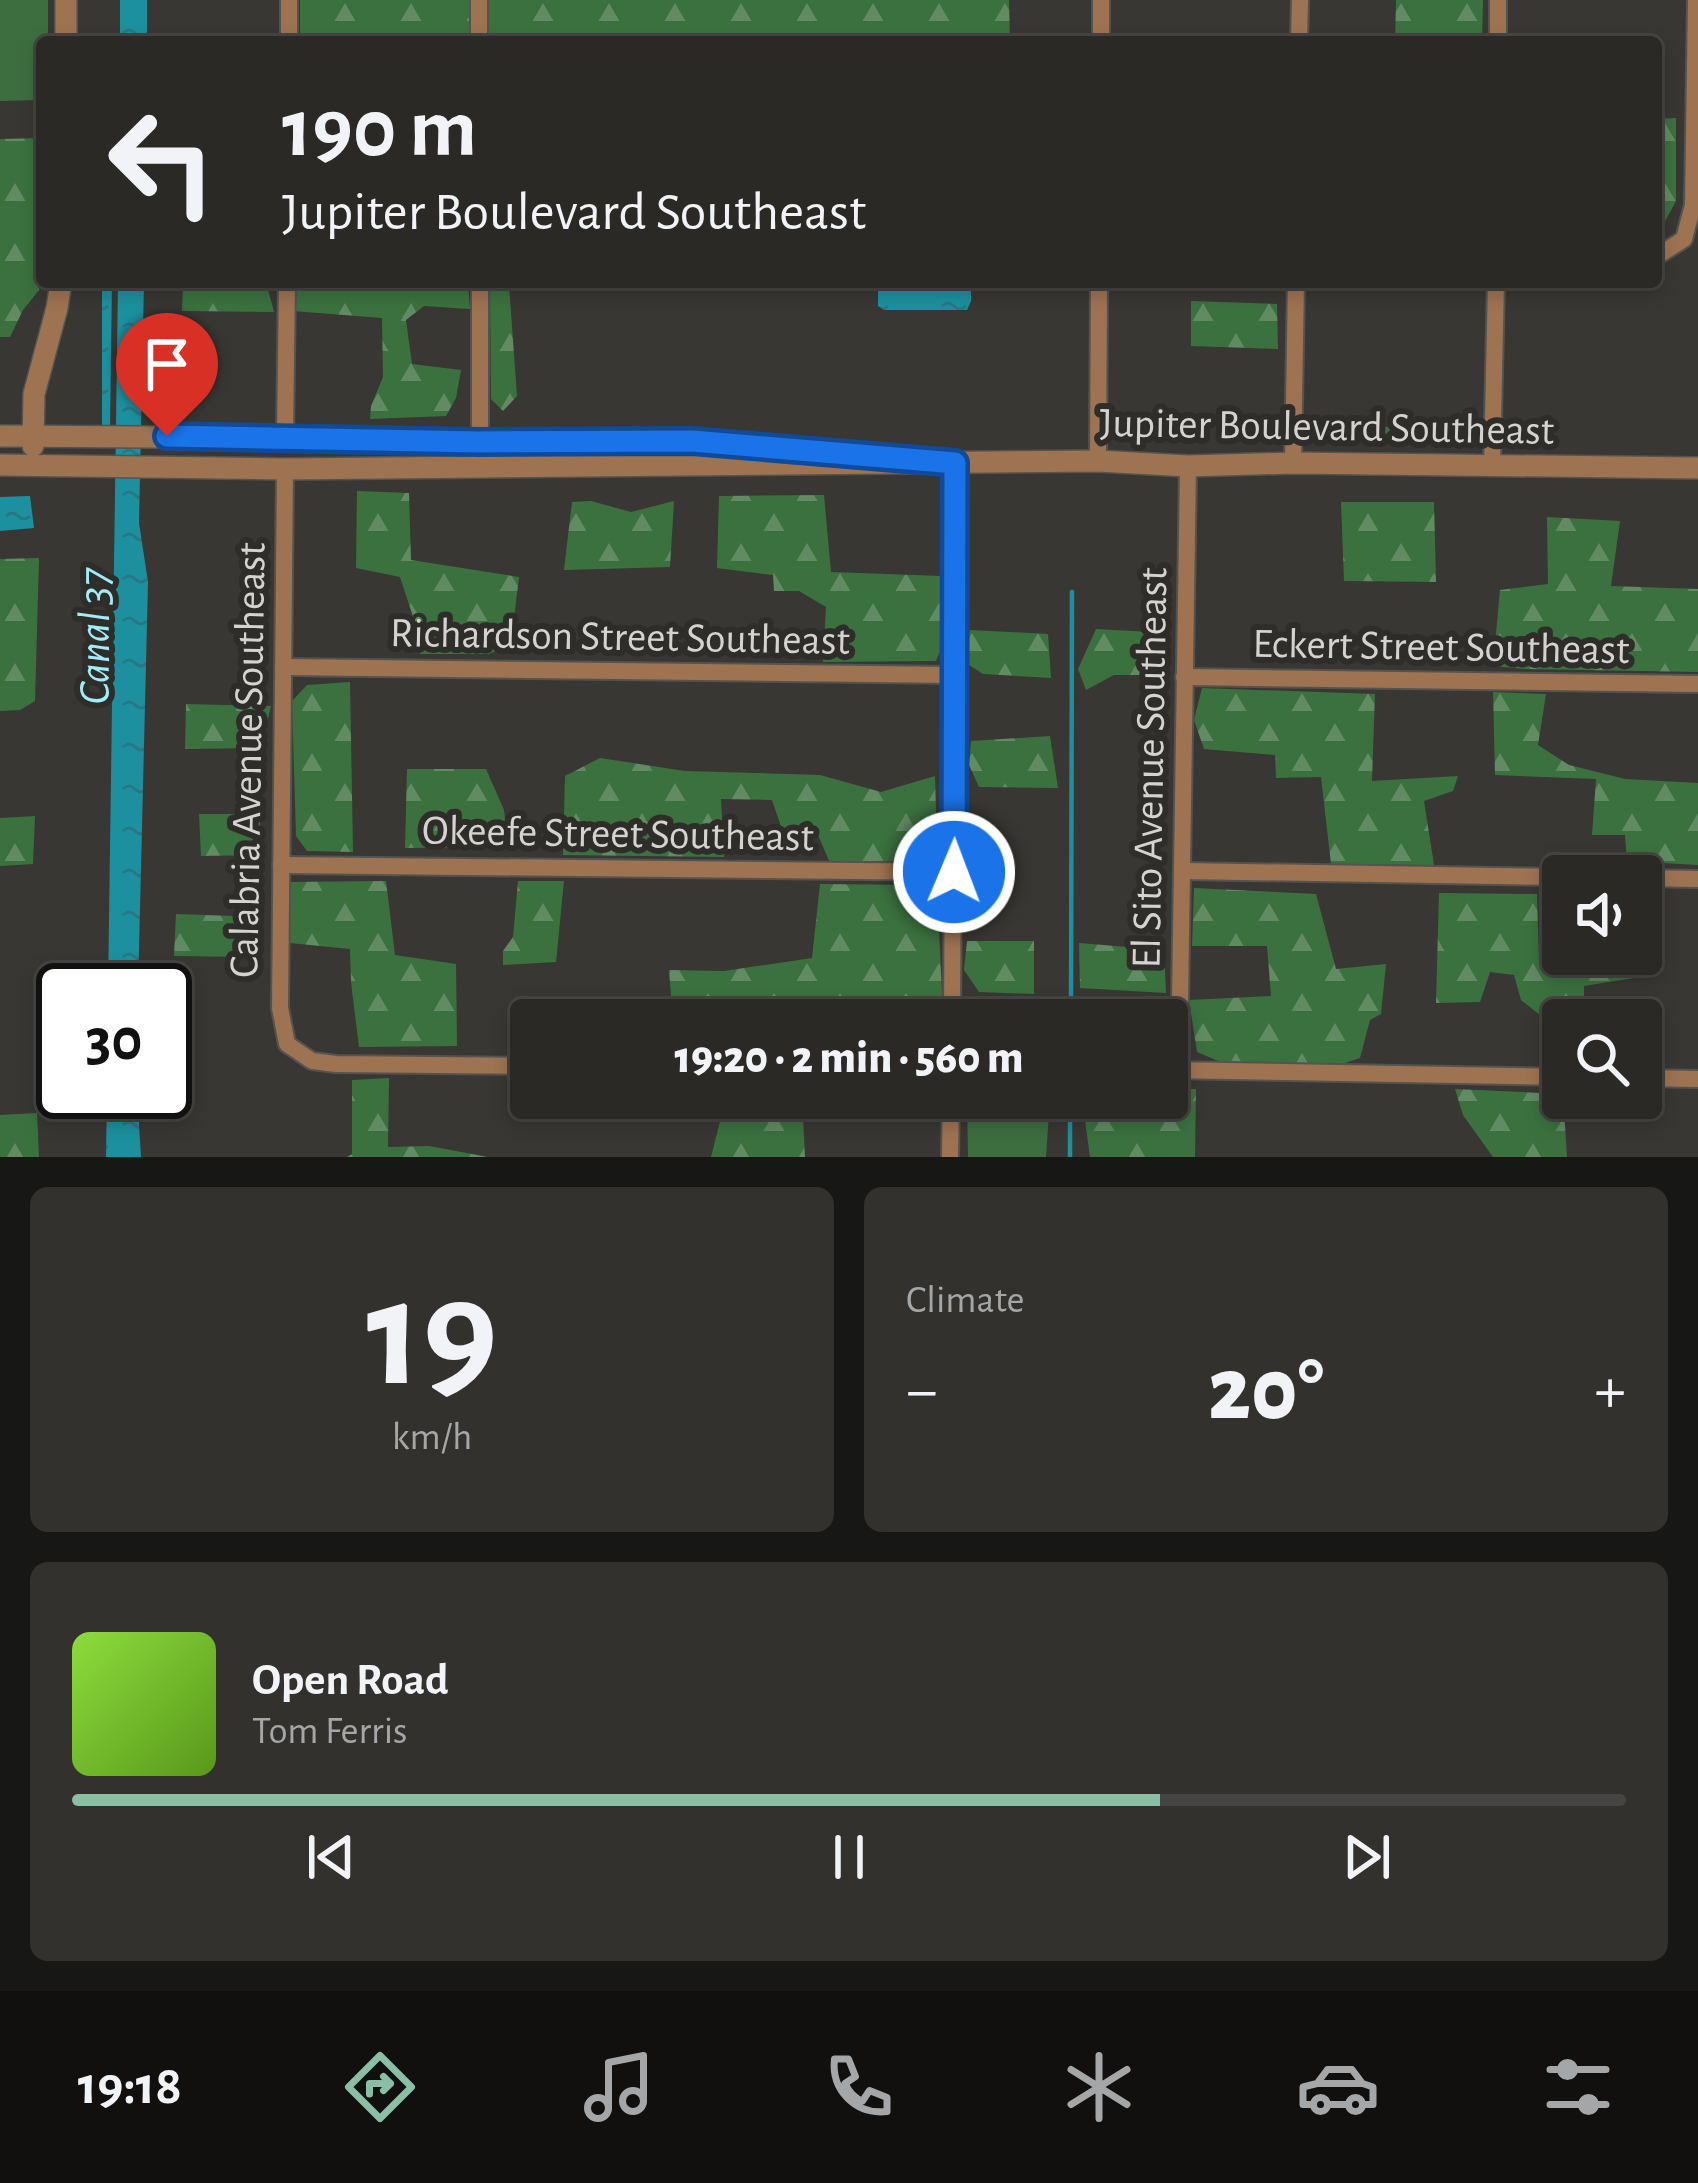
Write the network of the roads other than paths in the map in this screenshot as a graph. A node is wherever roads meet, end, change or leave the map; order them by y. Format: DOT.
graph roads {
  1 [pos="66,0"];
  2 [pos="289,0"];
  3 [pos="479,0"];
  4 [pos="1101,0"];
  5 [pos="1300,0"];
  6 [pos="1498,0"];
  7 [pos="1696,0"];
  8 [pos="66,36"];
  9 [pos="289,36"];
  10 [pos="479,36"];
  11 [pos="1101,36"];
  12 [pos="1299,36"];
  13 [pos="1498,36"];
  14 [pos="1662,253"];
  15 [pos="60,288"];
  16 [pos="286,288"];
  17 [pos="480,288"];
  18 [pos="1099,288"];
  19 [pos="1296,288"];
  20 [pos="1496,288"];
  21 [pos="0,436"];
  22 [pos="33,436"];
  23 [pos="285,438"];
  24 [pos="480,442"];
  25 [pos="1098,461"];
  26 [pos="955,463"];
  27 [pos="1293,463"];
  28 [pos="0,465"];
  29 [pos="32,465"];
  30 [pos="1188,466"];
  31 [pos="1492,466"];
  32 [pos="480,468"];
  33 [pos="1698,468"];
  34 [pos="285,469"];
  35 [pos="283,667"];
  36 [pos="956,676"];
  37 [pos="1184,677"];
  38 [pos="1698,684"];
  39 [pos="281,865"];
  40 [pos="1183,871"];
  41 [pos="954,872"];
  42 [pos="1542,877"];
  43 [pos="1662,878"];
  44 [pos="1698,878"];
  45 [pos="952,999"];
  46 [pos="1177,999"];
  47 [pos="510,1066"];
  48 [pos="1188,1070"];
  49 [pos="1542,1077"];
  50 [pos="1662,1078"];
  51 [pos="1698,1079"];
  52 [pos="951,1119"];
  53 [pos="950,1157"];
  1 -- 8 [label="street"];
  2 -- 9 [label="street"];
  3 -- 10 [label="street"];
  4 -- 11 [label="street"];
  5 -- 12 [label="street"];
  6 -- 13 [label="street"];
  7 -- 14 [label="street"];
  15 -- 22 [label="street"];
  16 -- 23 [label="street"];
  17 -- 24 [label="street"];
  18 -- 25 [label="street"];
  19 -- 27 [label="street"];
  20 -- 31 [label="street"];
  21 -- 22 [label="street, Jupiter Boulevard Southeast"];
  22 -- 23 [label="street, Jupiter Boulevard Southeast"];
  22 -- 29 [label="street"];
  23 -- 24 [label="street, Jupiter Boulevard Southeast"];
  24 -- 26 [label="street, Jupiter Boulevard Southeast"];
  24 -- 32 [label="street"];
  25 -- 26 [label="street, Jupiter Boulevard Southeast"];
  25 -- 30 [label="street, Jupiter Boulevard Southeast"];
  26 -- 32 [label="street, Jupiter Boulevard Southeast"];
  26 -- 36 [label="street"];
  27 -- 30 [label="street, Jupiter Boulevard Southeast"];
  27 -- 31 [label="street, Jupiter Boulevard Southeast"];
  28 -- 29 [label="street, Jupiter Boulevard Southeast"];
  29 -- 34 [label="street, Jupiter Boulevard Southeast"];
  30 -- 37 [label="street, El Sito Avenue Southeast"];
  31 -- 33 [label="street, Jupiter Boulevard Southeast"];
  32 -- 34 [label="street, Jupiter Boulevard Southeast"];
  34 -- 35 [label="street, Calabria Avenue Southeast"];
  35 -- 36 [label="street, Richardson Street Southeast"];
  35 -- 39 [label="street, Calabria Avenue Southeast"];
  36 -- 41 [label="street"];
  37 -- 38 [label="street, Eckert Street Southeast"];
  37 -- 40 [label="street, El Sito Avenue Southeast"];
  39 -- 41 [label="street, Okeefe Street Southeast"];
  39 -- 47 [label="street, Calabria Avenue Southeast"];
  40 -- 42 [label="street"];
  40 -- 46 [label="street, El Sito Avenue Southeast"];
  41 -- 45 [label="street"];
  43 -- 44 [label="street"];
  48 -- 49 [label="street"];
  50 -- 51 [label="street"];
  52 -- 53 [label="street"];
}
